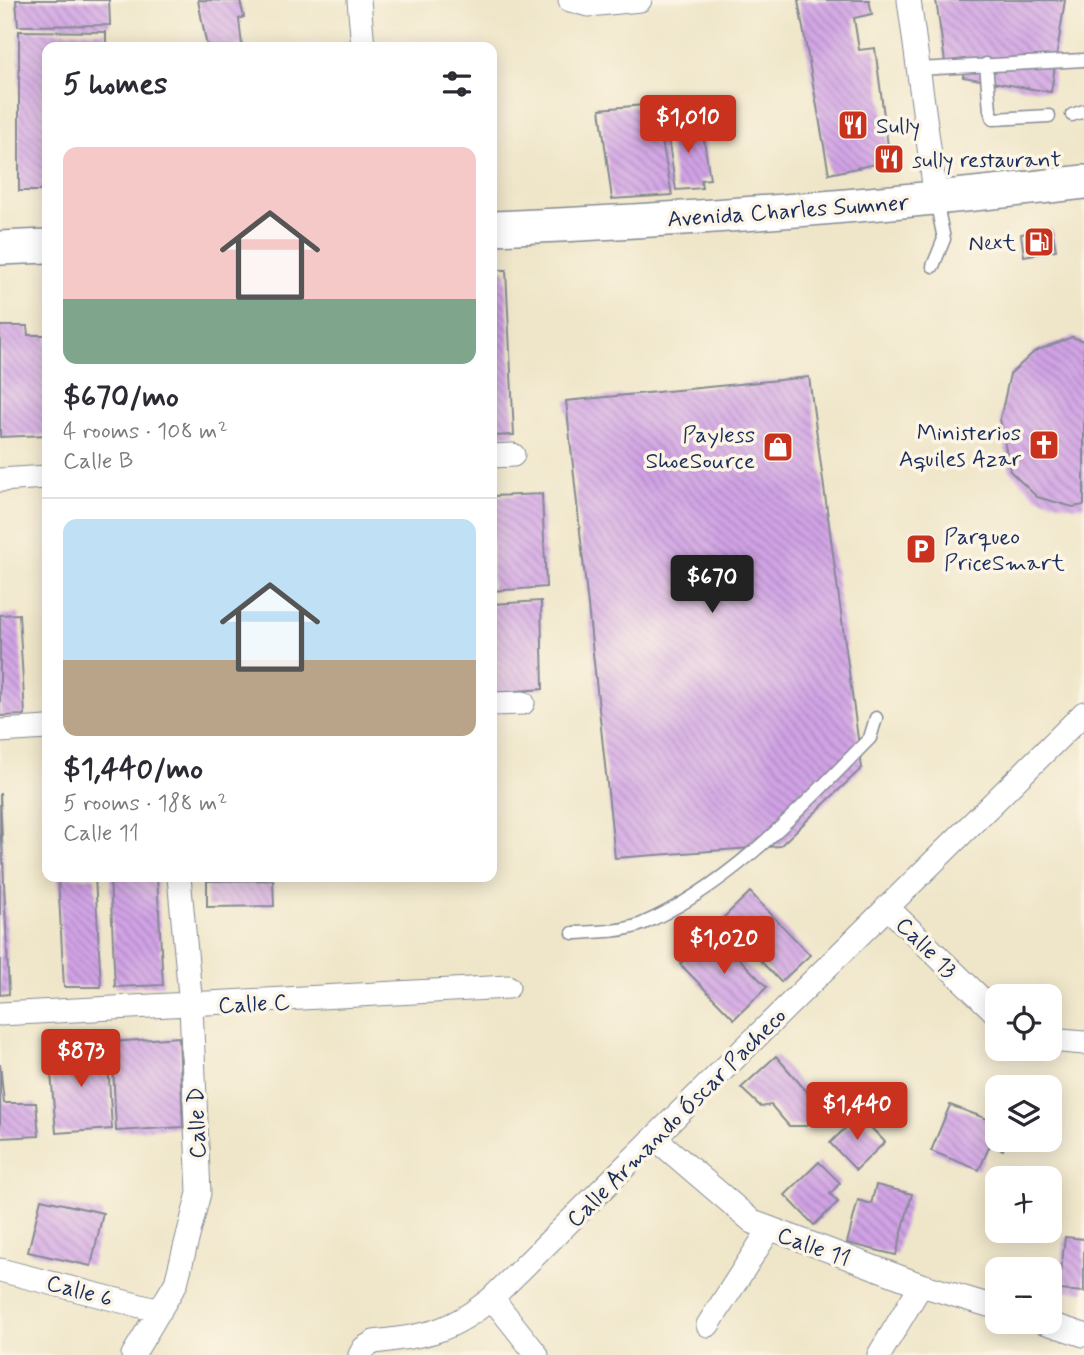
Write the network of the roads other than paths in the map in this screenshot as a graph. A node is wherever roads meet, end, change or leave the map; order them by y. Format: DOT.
graph roads {
  1 [pos="359,0"];
  2 [pos="640,0"];
  3 [pos="909,0"];
  4 [pos="571,1"];
  5 [pos="363,42"];
  6 [pos="1084,60"];
  7 [pos="986,64"];
  8 [pos="918,69"];
  9 [pos="1049,116"];
  10 [pos="1084,182"];
  11 [pos="936,199"];
  12 [pos="497,228"];
  13 [pos="42,246"];
  14 [pos="0,248"];
  15 [pos="933,266"];
  16 [pos="42,477"];
  17 [pos="0,480"];
  18 [pos="523,703"];
  19 [pos="497,704"];
  20 [pos="1084,713"];
  21 [pos="877,718"];
  22 [pos="42,728"];
  23 [pos="0,731"];
  24 [pos="179,882"];
  25 [pos="887,907"];
  26 [pos="573,933"];
  27 [pos="508,987"];
  28 [pos="985,1002"];
  29 [pos="191,1006"];
  30 [pos="0,1014"];
  31 [pos="1062,1041"];
  32 [pos="1084,1043"];
  33 [pos="656,1139"];
  34 [pos="769,1230"];
  35 [pos="0,1270"];
  36 [pos="921,1284"];
  37 [pos="492,1298"];
  38 [pos="985,1304"];
  39 [pos="160,1311"];
  40 [pos="708,1325"];
  41 [pos="1062,1328"];
  42 [pos="1084,1335"];
  43 [pos="133,1355"];
  44 [pos="360,1355"];
  45 [pos="537,1355"];
  46 [pos="879,1355"];
  1 -- 5 [label="street"];
  2 -- 4 [label="street"];
  3 -- 8 [label="street"];
  6 -- 7 [label="lane"];
  7 -- 8 [label="lane"];
  7 -- 9 [label="lane"];
  8 -- 11 [label="street"];
  10 -- 11 [label="street, Avenida Charles Sumner"];
  11 -- 12 [label="street, Avenida Charles Sumner"];
  11 -- 15 [label="lane"];
  13 -- 14 [label="street"];
  16 -- 17 [label="street"];
  18 -- 19 [label="street"];
  20 -- 25 [label="street, Calle Armando Óscar Pacheco"];
  21 -- 26 [label="lane"];
  22 -- 23 [label="street"];
  24 -- 29 [label="street, Calle D"];
  25 -- 28 [label="street, Calle 13"];
  25 -- 33 [label="street, Calle Armando Óscar Pacheco"];
  27 -- 29 [label="street, Calle C"];
  29 -- 30 [label="street, Calle C"];
  29 -- 39 [label="street, Calle D"];
  31 -- 32 [label="street"];
  33 -- 34 [label="street, Calle 11"];
  33 -- 37 [label="street, Calle Armando Óscar Pacheco"];
  34 -- 36 [label="street, Calle 11"];
  34 -- 40 [label="street"];
  35 -- 39 [label="street, Calle 6"];
  36 -- 38 [label="street, Calle 11"];
  36 -- 46 [label="street"];
  37 -- 44 [label="street, Calle Armando Óscar Pacheco"];
  37 -- 45 [label="street"];
  39 -- 43 [label="street, Calle D"];
  41 -- 42 [label="street"];
}
